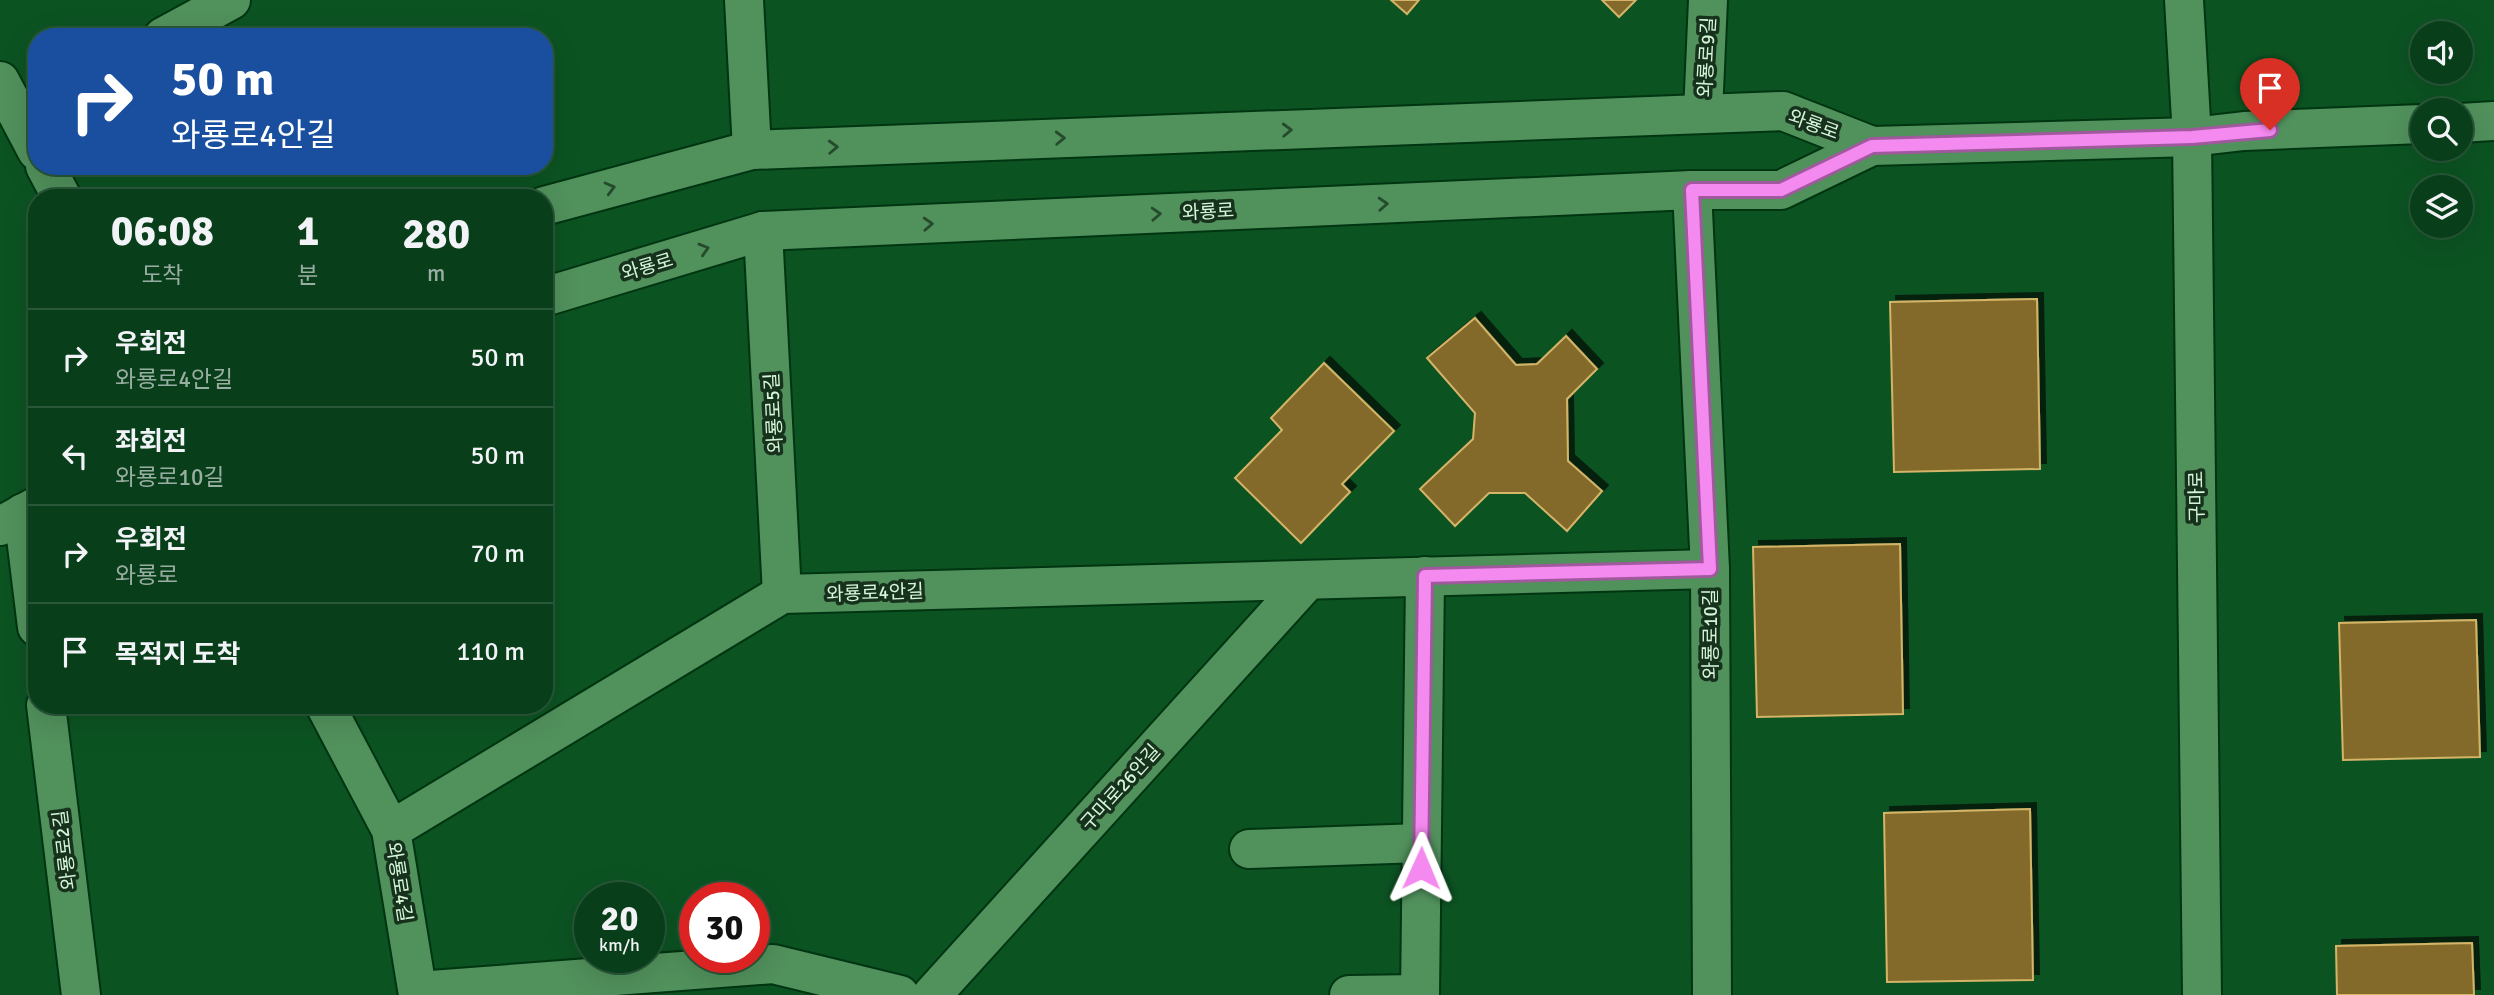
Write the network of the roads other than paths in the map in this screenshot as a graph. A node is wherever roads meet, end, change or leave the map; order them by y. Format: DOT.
graph roads {
  1 [pos="231,0"];
  2 [pos="744,0"];
  3 [pos="1708,0"];
  4 [pos="2184,0"];
  5 [pos="180,28"];
  6 [pos="0,80"];
  7 [pos="27,110"];
  8 [pos="1703,113"];
  9 [pos="2494,121"];
  10 [pos="2473,122"];
  11 [pos="2410,124"];
  12 [pos="2192,137"];
  13 [pos="1872,146"];
  14 [pos="752,150"];
  15 [pos="1692,190"];
  16 [pos="553,204"];
  17 [pos="763,232"];
  18 [pos="553,294"];
  19 [pos="20,515"];
  20 [pos="28,568"];
  21 [pos="1710,569"];
  22 [pos="1425,576"];
  23 [pos="1308,580"];
  24 [pos="782,594"];
  25 [pos="47,714"];
  26 [pos="330,714"];
  27 [pos="391,830"];
  28 [pos="1421,843"];
  29 [pos="1249,849"];
  30 [pos="418,993"];
  31 [pos="1420,994"];
  32 [pos="81,995"];
  33 [pos="901,995"];
  34 [pos="932,995"];
  35 [pos="1349,995"];
  36 [pos="1712,995"];
  37 [pos="2202,995"];
  1 -- 5 [label="street"];
  2 -- 14 [label="street"];
  3 -- 8 [label="street, 와룡로9길"];
  4 -- 12 [label="street, 구마로"];
  6 -- 7 [label="street"];
  8 -- 13 [label="street, 와룡로"];
  14 -- 8 [label="street, 와룡로, one-way"];
  9 -- 10 [label="street"];
  11 -- 12 [label="street, 와룡로"];
  12 -- 13 [label="street, 와룡로"];
  12 -- 37 [label="street, 구마로"];
  13 -- 15 [label="street, 와룡로"];
  16 -- 14 [label="street, 와룡로, one-way"];
  17 -- 15 [label="street, 와룡로, one-way"];
  15 -- 21 [label="street, 와룡로10길"];
  18 -- 17 [label="street, 와룡로, one-way"];
  17 -- 24 [label="street, 와룡로5길"];
  19 -- 20 [label="street"];
  21 -- 22 [label="street, 와룡로4안길"];
  21 -- 36 [label="street, 와룡로10길"];
  22 -- 23 [label="street, 와룡로4안길"];
  22 -- 28 [label="street"];
  23 -- 24 [label="street, 와룡로4안길"];
  23 -- 34 [label="street, 구마로26안길"];
  24 -- 27 [label="street, 와룡로4안길"];
  25 -- 32 [label="street, 와룡로2길"];
  26 -- 27 [label="street, 와룡로4길"];
  27 -- 30 [label="street, 와룡로4길"];
  28 -- 29 [label="street"];
  28 -- 31 [label="street"];
  30 -- 33 [label="street, 와룡로4길"];
  31 -- 35 [label="street"];
}
